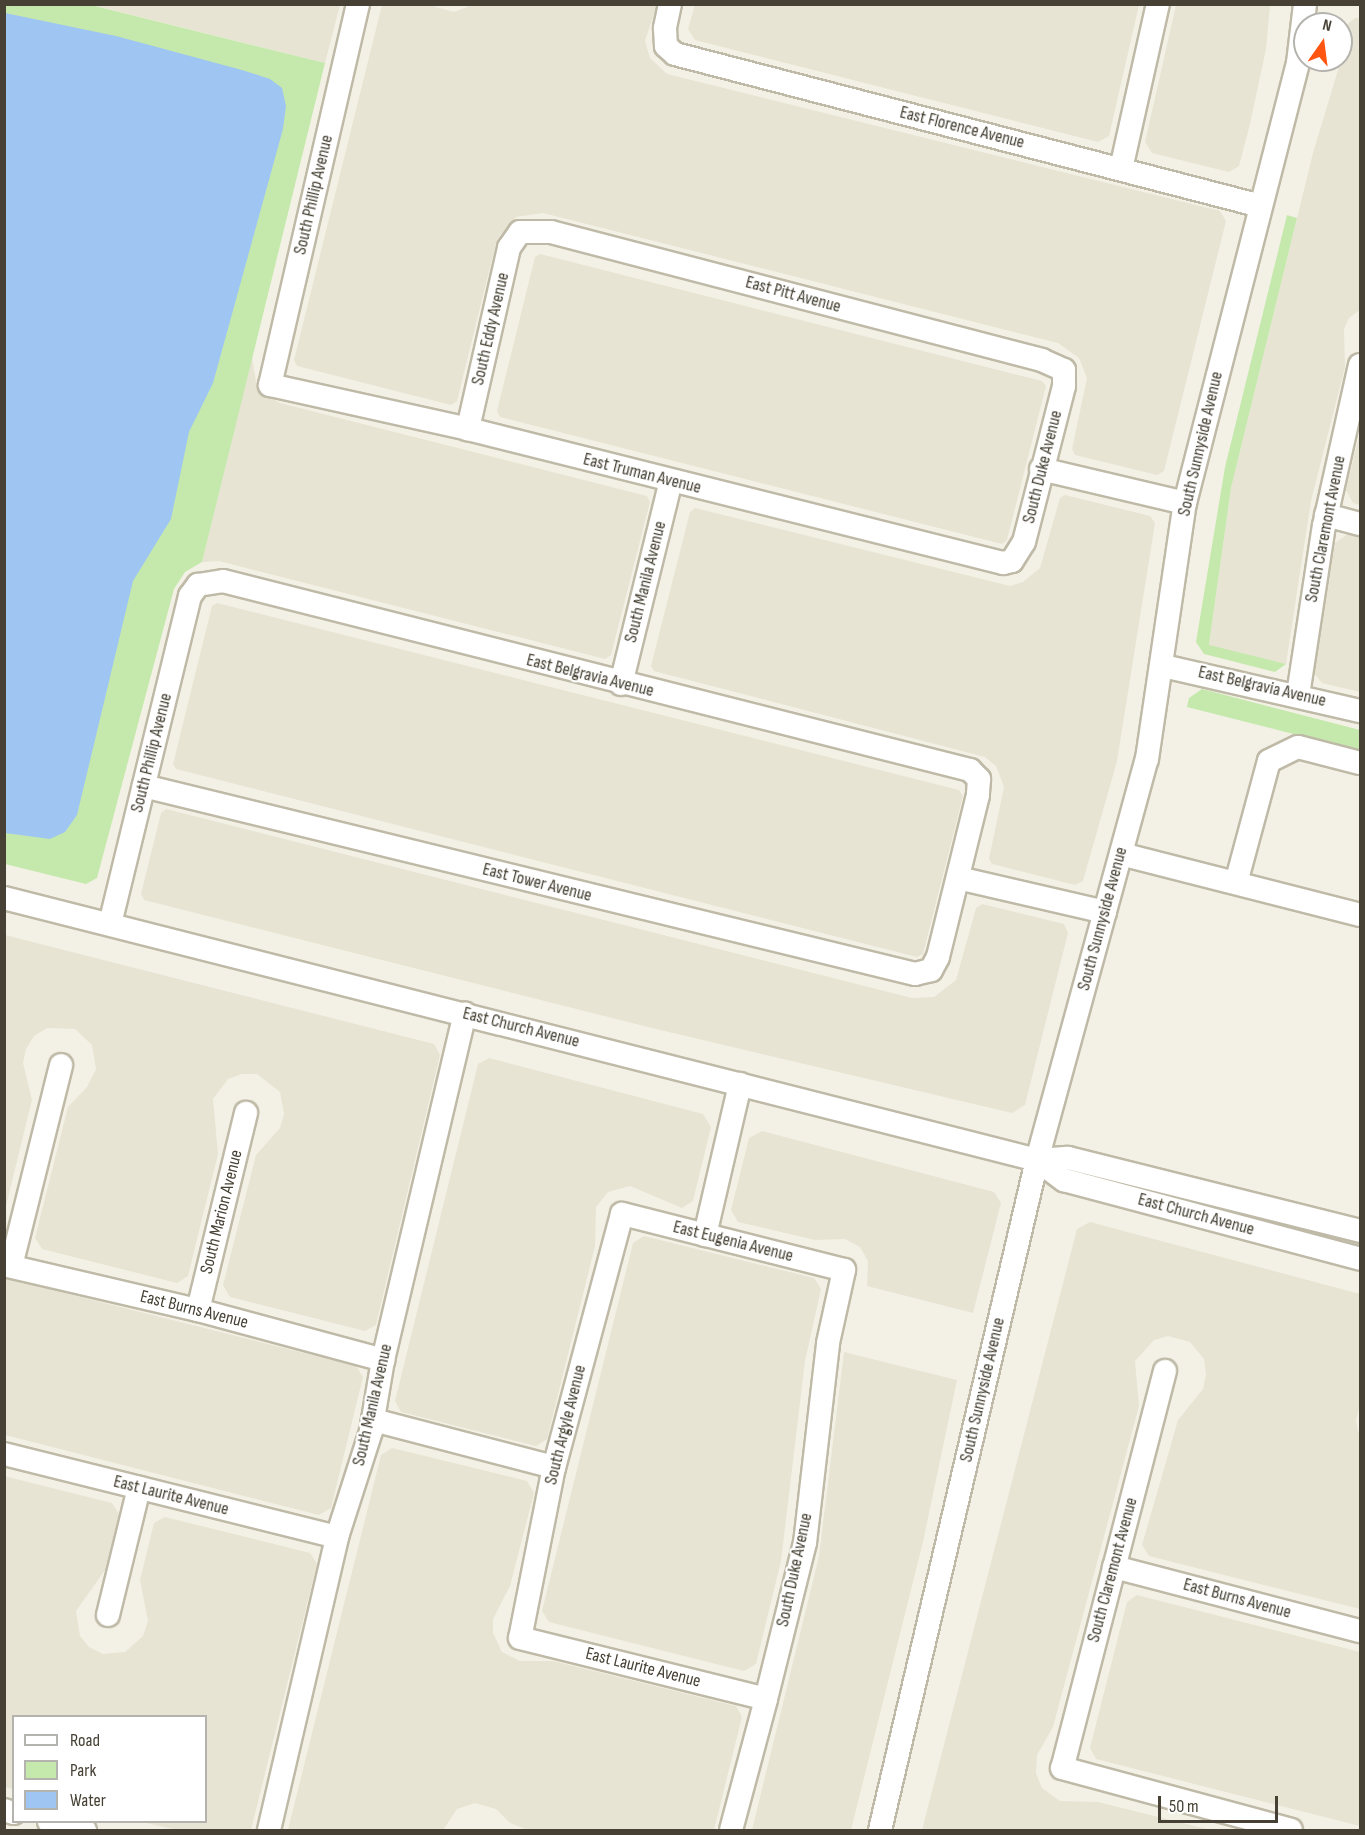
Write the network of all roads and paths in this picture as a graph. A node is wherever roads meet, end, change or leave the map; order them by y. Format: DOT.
graph roads {
  1 [pos="358,4"];
  2 [pos="670,4"];
  3 [pos="1158,4"];
  4 [pos="1305,4"];
  5 [pos="1121,169"];
  6 [pos="1261,206"];
  7 [pos="520,232"];
  8 [pos="1360,365"];
  9 [pos="1064,370"];
  10 [pos="270,385"];
  11 [pos="468,429"];
  12 [pos="1041,469"];
  13 [pos="671,481"];
  14 [pos="1185,503"];
  15 [pos="1326,515"];
  16 [pos="1360,524"];
  17 [pos="1012,561"];
  18 [pos="198,585"];
  19 [pos="1163,666"];
  20 [pos="621,684"];
  21 [pos="1298,695"];
  22 [pos="1360,711"];
  23 [pos="1360,763"];
  24 [pos="144,786"];
  25 [pos="1121,854"];
  26 [pos="958,878"];
  27 [pos="1236,883"];
  28 [pos="4,898"];
  29 [pos="1105,912"];
  30 [pos="1360,915"];
  31 [pos="110,924"];
  32 [pos="465,1014"];
  33 [pos="61,1065"];
  34 [pos="740,1084"];
  35 [pos="246,1113"];
  36 [pos="1037,1160"];
  37 [pos="622,1214"];
  38 [pos="1360,1232"];
  39 [pos="705,1235"];
  40 [pos="1360,1259"];
  41 [pos="8,1265"];
  42 [pos="844,1270"];
  43 [pos="198,1310"];
  44 [pos="383,1360"];
  45 [pos="1166,1371"];
  46 [pos="373,1420"];
  47 [pos="4,1454"];
  48 [pos="554,1467"];
  49 [pos="139,1488"];
  50 [pos="337,1537"];
  51 [pos="1114,1567"];
  52 [pos="108,1615"];
  53 [pos="1360,1631"];
  54 [pos="520,1638"];
  55 [pos="766,1699"];
  56 [pos="57,1823"];
  57 [pos="85,1830"];
  58 [pos="269,1830"];
  59 [pos="731,1830"];
  60 [pos="880,1830"];
  61 [pos="1291,1830"];
  1 -- 10 [label="street, South Phillip Avenue"];
  2 -- 5 [label="street, East Florence Avenue"];
  3 -- 5 [label="street"];
  4 -- 6 [label="street, South Sunnyside Avenue"];
  5 -- 6 [label="street, East Florence Avenue"];
  6 -- 14 [label="street, South Sunnyside Avenue"];
  7 -- 9 [label="street, East Pitt Avenue"];
  7 -- 11 [label="street, South Eddy Avenue"];
  8 -- 15 [label="street, South Claremont Avenue"];
  9 -- 12 [label="street, South Duke Avenue"];
  10 -- 11 [label="street, East Truman Avenue"];
  11 -- 13 [label="street, East Truman Avenue"];
  12 -- 14 [label="street"];
  12 -- 17 [label="street, South Duke Avenue"];
  13 -- 17 [label="street, East Truman Avenue"];
  13 -- 20 [label="street, South Manila Avenue"];
  14 -- 19 [label="street, South Sunnyside Avenue"];
  15 -- 16 [label="street"];
  15 -- 21 [label="street, South Claremont Avenue"];
  18 -- 20 [label="street, East Belgravia Avenue"];
  18 -- 24 [label="street, South Phillip Avenue"];
  19 -- 21 [label="street, East Belgravia Avenue"];
  19 -- 25 [label="street, South Sunnyside Avenue"];
  20 -- 26 [label="street, East Belgravia Avenue"];
  21 -- 22 [label="street, East Belgravia Avenue"];
  23 -- 27 [label="street"];
  24 -- 26 [label="street, East Tower Avenue"];
  24 -- 31 [label="street, South Phillip Avenue"];
  25 -- 27 [label="street"];
  25 -- 29 [label="street, South Sunnyside Avenue"];
  26 -- 29 [label="street"];
  27 -- 30 [label="street"];
  28 -- 31 [label="street, East Church Avenue"];
  29 -- 36 [label="street, South Sunnyside Avenue"];
  31 -- 32 [label="street, East Church Avenue"];
  32 -- 34 [label="street, East Church Avenue"];
  32 -- 44 [label="street, South Manila Avenue"];
  33 -- 41 [label="street"];
  34 -- 36 [label="street, East Church Avenue"];
  34 -- 39 [label="street"];
  35 -- 43 [label="street, South Marion Avenue"];
  36 -- 38 [label="street, East Church Avenue"];
  36 -- 40 [label="street, East Church Avenue"];
  36 -- 60 [label="street, South Sunnyside Avenue"];
  37 -- 39 [label="street, East Eugenia Avenue"];
  37 -- 48 [label="street, South Argyle Avenue"];
  39 -- 42 [label="street, East Eugenia Avenue"];
  41 -- 43 [label="street, East Burns Avenue"];
  42 -- 55 [label="street, South Duke Avenue"];
  43 -- 44 [label="street, East Burns Avenue"];
  44 -- 46 [label="street, South Manila Avenue"];
  45 -- 51 [label="street, South Claremont Avenue"];
  46 -- 48 [label="street"];
  46 -- 50 [label="street, South Manila Avenue"];
  47 -- 49 [label="street, East Laurite Avenue"];
  48 -- 54 [label="street, South Argyle Avenue"];
  49 -- 50 [label="street, East Laurite Avenue"];
  49 -- 52 [label="street"];
  50 -- 58 [label="street, South Manila Avenue"];
  51 -- 53 [label="street, East Burns Avenue"];
  51 -- 61 [label="street, South Claremont Avenue"];
  54 -- 55 [label="street, East Laurite Avenue"];
  55 -- 59 [label="street, South Duke Avenue"];
  56 -- 57 [label="street"];
}
